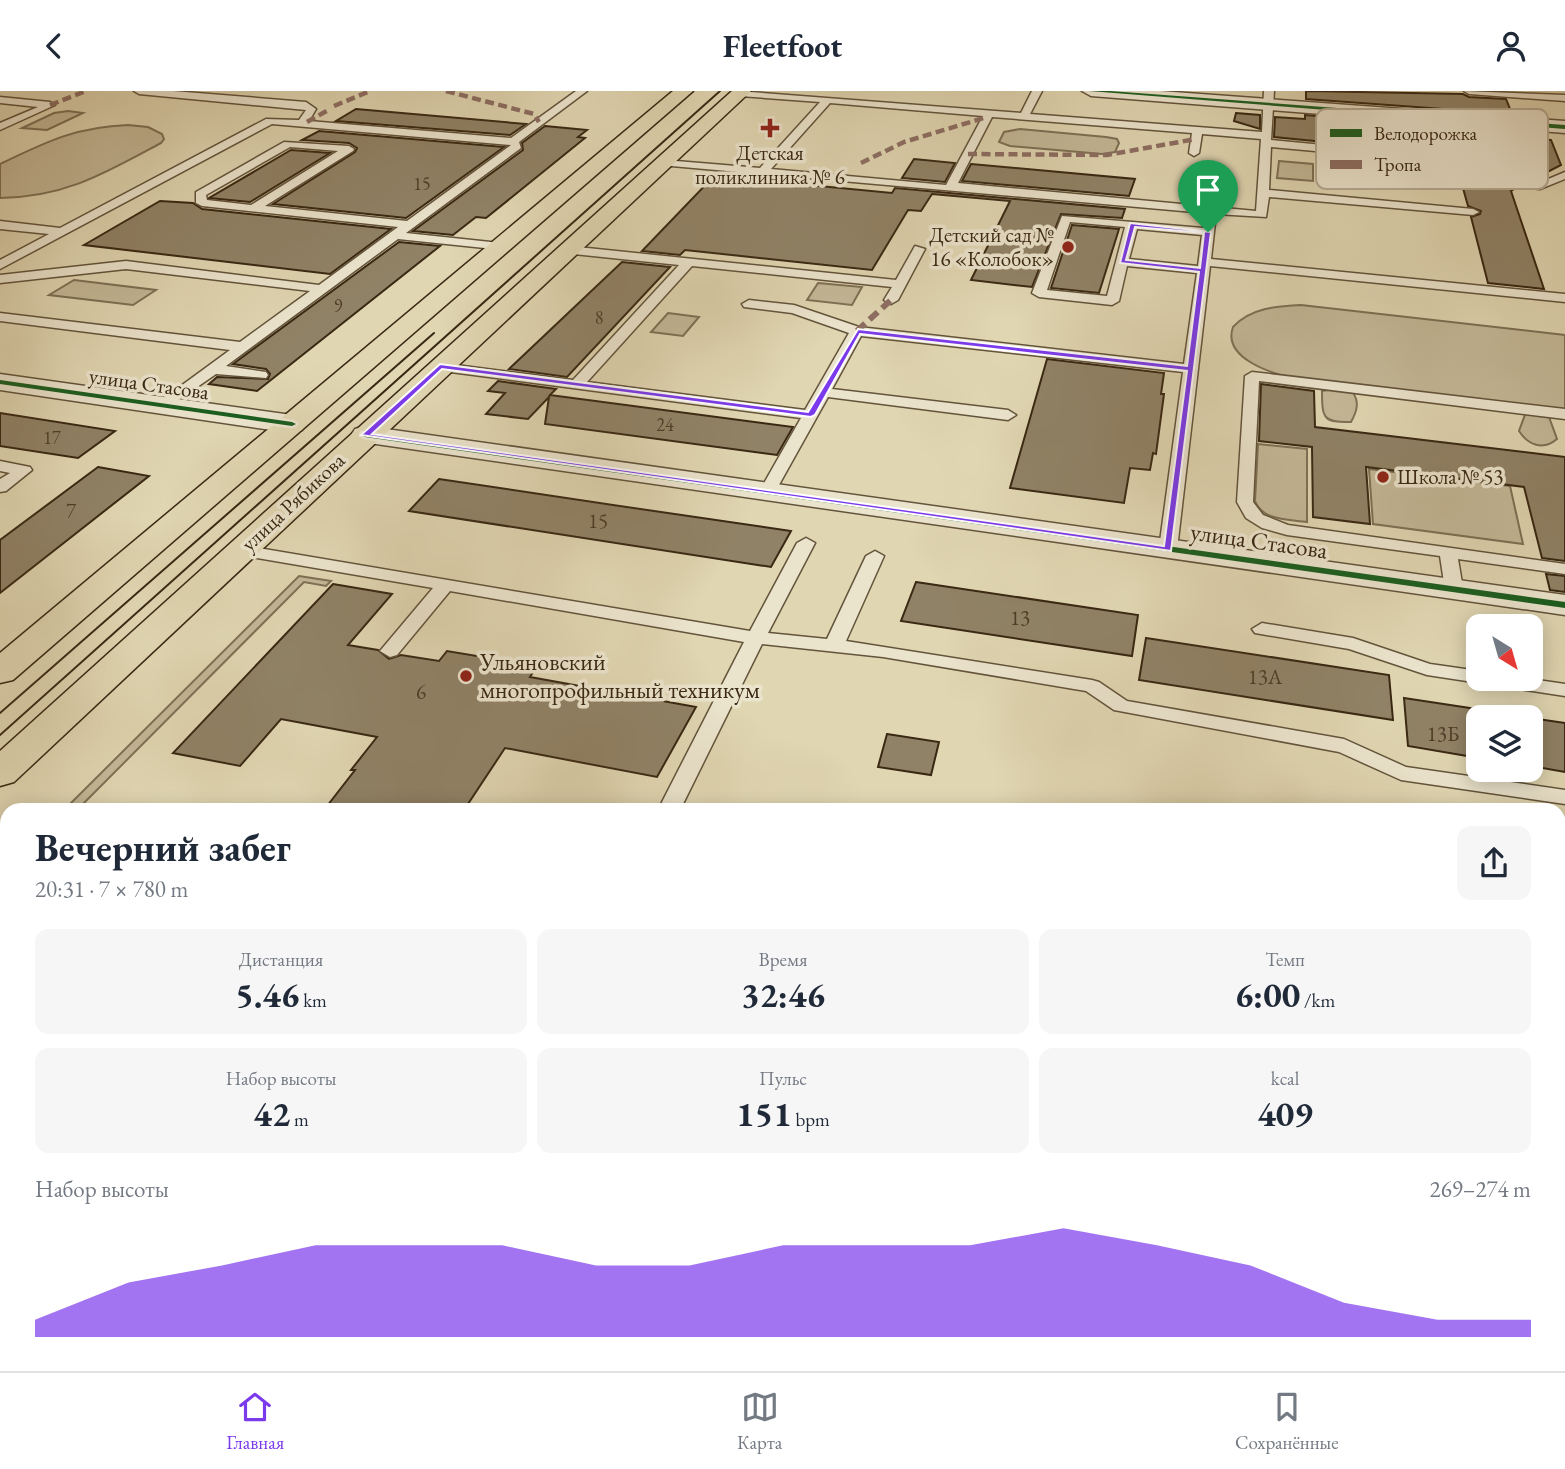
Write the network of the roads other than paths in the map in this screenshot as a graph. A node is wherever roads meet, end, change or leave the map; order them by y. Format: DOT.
graph roads {
  1 [pos="139,91"];
  2 [pos="582,91"];
  3 [pos="684,91"];
  4 [pos="1037,91"];
  5 [pos="1091,91"];
  6 [pos="1469,91"];
  7 [pos="741,92"];
  8 [pos="1268,98"];
  9 [pos="1565,98"];
  10 [pos="0,100"];
  11 [pos="828,100"];
  12 [pos="1373,109"];
  13 [pos="989,113"];
  14 [pos="1024,116"];
  15 [pos="303,122"];
  16 [pos="0,127"];
  17 [pos="1198,130"];
  18 [pos="1266,139"];
  19 [pos="513,141"];
  20 [pos="1316,145"];
  21 [pos="1194,153"];
  22 [pos="195,161"];
  23 [pos="664,163"];
  24 [pos="250,166"];
  25 [pos="763,172"];
  26 [pos="1565,175"];
  27 [pos="1548,182"];
  28 [pos="951,186"];
  29 [pos="1264,194"];
  30 [pos="254,208"];
  31 [pos="1211,210"];
  32 [pos="1473,212"];
  33 [pos="0,225"];
  34 [pos="409,225"];
  35 [pos="1132,225"];
  36 [pos="63,232"];
  37 [pos="1208,232"];
  38 [pos="394,235"];
  39 [pos="500,247"];
  40 [pos="919,249"];
  41 [pos="568,250"];
  42 [pos="1122,262"];
  43 [pos="688,263"];
  44 [pos="0,265"];
  45 [pos="1203,266"];
  46 [pos="0,279"];
  47 [pos="900,284"];
  48 [pos="322,289"];
  49 [pos="1565,298"];
  50 [pos="891,300"];
  51 [pos="749,304"];
  52 [pos="0,317"];
  53 [pos="858,331"];
  54 [pos="243,347"];
  55 [pos="440,367"];
  56 [pos="213,369"];
  57 [pos="1191,369"];
  58 [pos="261,375"];
  59 [pos="0,382"];
  60 [pos="577,384"];
  61 [pos="823,392"];
  62 [pos="164,405"];
  63 [pos="1565,414"];
  64 [pos="811,415"];
  65 [pos="1009,415"];
  66 [pos="292,424"];
  67 [pos="365,435"];
  68 [pos="0,466"];
  69 [pos="0,487"];
  70 [pos="767,492"];
  71 [pos="806,543"];
  72 [pos="1168,549"];
  73 [pos="240,550"];
  74 [pos="1448,552"];
  75 [pos="875,556"];
  76 [pos="1565,569"];
  77 [pos="446,585"];
  78 [pos="1454,589"];
  79 [pos="1565,605"];
  80 [pos="1262,629"];
  81 [pos="756,638"];
  82 [pos="834,646"];
  83 [pos="390,651"];
  84 [pos="0,672"];
  85 [pos="1466,675"];
  86 [pos="1544,687"];
  87 [pos="1565,690"];
  88 [pos="0,773"];
  89 [pos="1565,797"];
  90 [pos="674,803"];
  1 -- 15 [label="lane"];
  2 -- 19 [label="lane"];
  3 -- 39 [label="main road"];
  4 -- 14 [label="lane"];
  5 -- 8 [label="street"];
  6 -- 9 [label="lane"];
  7 -- 11 [label="lane"];
  7 -- 23 [label="main road, улица Рябикова"];
  8 -- 12 [label="street"];
  8 -- 18 [label="lane"];
  10 -- 16 [label="lane"];
  11 -- 13 [label="lane"];
  11 -- 25 [label="lane"];
  13 -- 14 [label="lane"];
  13 -- 28 [label="lane"];
  14 -- 17 [label="lane"];
  15 -- 19 [label="lane"];
  15 -- 22 [label="lane"];
  17 -- 18 [label="lane"];
  17 -- 21 [label="lane"];
  18 -- 20 [label="lane"];
  18 -- 29 [label="lane"];
  19 -- 34 [label="lane"];
  22 -- 24 [label="lane"];
  22 -- 36 [label="lane"];
  23 -- 25 [label="lane"];
  23 -- 41 [label="main road, улица Рябикова"];
  24 -- 30 [label="lane"];
  24 -- 30 [label="lane"];
  25 -- 28 [label="lane"];
  26 -- 27 [label="lane"];
  28 -- 31 [label="lane"];
  29 -- 31 [label="lane"];
  29 -- 32 [label="lane"];
  30 -- 34 [label="lane"];
  31 -- 37 [label="lane"];
  33 -- 36 [label="lane"];
  34 -- 38 [label="lane"];
  35 -- 37 [label="lane"];
  35 -- 42 [label="lane"];
  35 -- 42 [label="lane"];
  36 -- 44 [label="lane"];
  37 -- 45 [label="lane"];
  38 -- 39 [label="lane"];
  38 -- 48 [label="lane"];
  39 -- 66 [label="main road"];
  40 -- 47 [label="lane"];
  41 -- 43 [label="lane"];
  41 -- 55 [label="main road, улица Рябикова"];
  42 -- 45 [label="lane"];
  43 -- 47 [label="lane"];
  43 -- 60 [label="lane"];
  45 -- 49 [label="lane"];
  45 -- 57 [label="lane"];
  46 -- 48 [label="lane"];
  47 -- 50 [label="lane"];
  48 -- 54 [label="lane"];
  51 -- 53 [label="lane"];
  52 -- 54 [label="lane"];
  53 -- 57 [label="lane"];
  53 -- 61 [label="lane"];
  54 -- 56 [label="lane"];
  55 -- 60 [label="lane"];
  55 -- 67 [label="main road, улица Рябикова"];
  56 -- 58 [label="lane"];
  56 -- 62 [label="lane"];
  57 -- 72 [label="lane"];
  59 -- 62 [label="street, улица Стасова"];
  60 -- 64 [label="lane"];
  61 -- 64 [label="lane"];
  61 -- 65 [label="lane"];
  62 -- 66 [label="street, улица Стасова"];
  63 -- 74 [label="lane"];
  64 -- 70 [label="lane"];
  66 -- 67 [label="main road, улица Стасова"];
  66 -- 84 [label="main road"];
  67 -- 70 [label="street, улица Стасова"];
  67 -- 73 [label="main road, улица Рябикова"];
  68 -- 69 [label="lane"];
  70 -- 72 [label="street, улица Стасова"];
  71 -- 81 [label="lane"];
  72 -- 78 [label="street, улица Стасова"];
  73 -- 77 [label="lane"];
  73 -- 88 [label="main road, улица Рябикова"];
  74 -- 76 [label="lane"];
  74 -- 78 [label="lane"];
  75 -- 82 [label="lane"];
  77 -- 81 [label="lane"];
  77 -- 83 [label="lane"];
  78 -- 79 [label="street, улица Стасова"];
  80 -- 85 [label="lane"];
  81 -- 82 [label="lane"];
  81 -- 90 [label="lane"];
  82 -- 89 [label="lane"];
  86 -- 87 [label="lane"];
}
